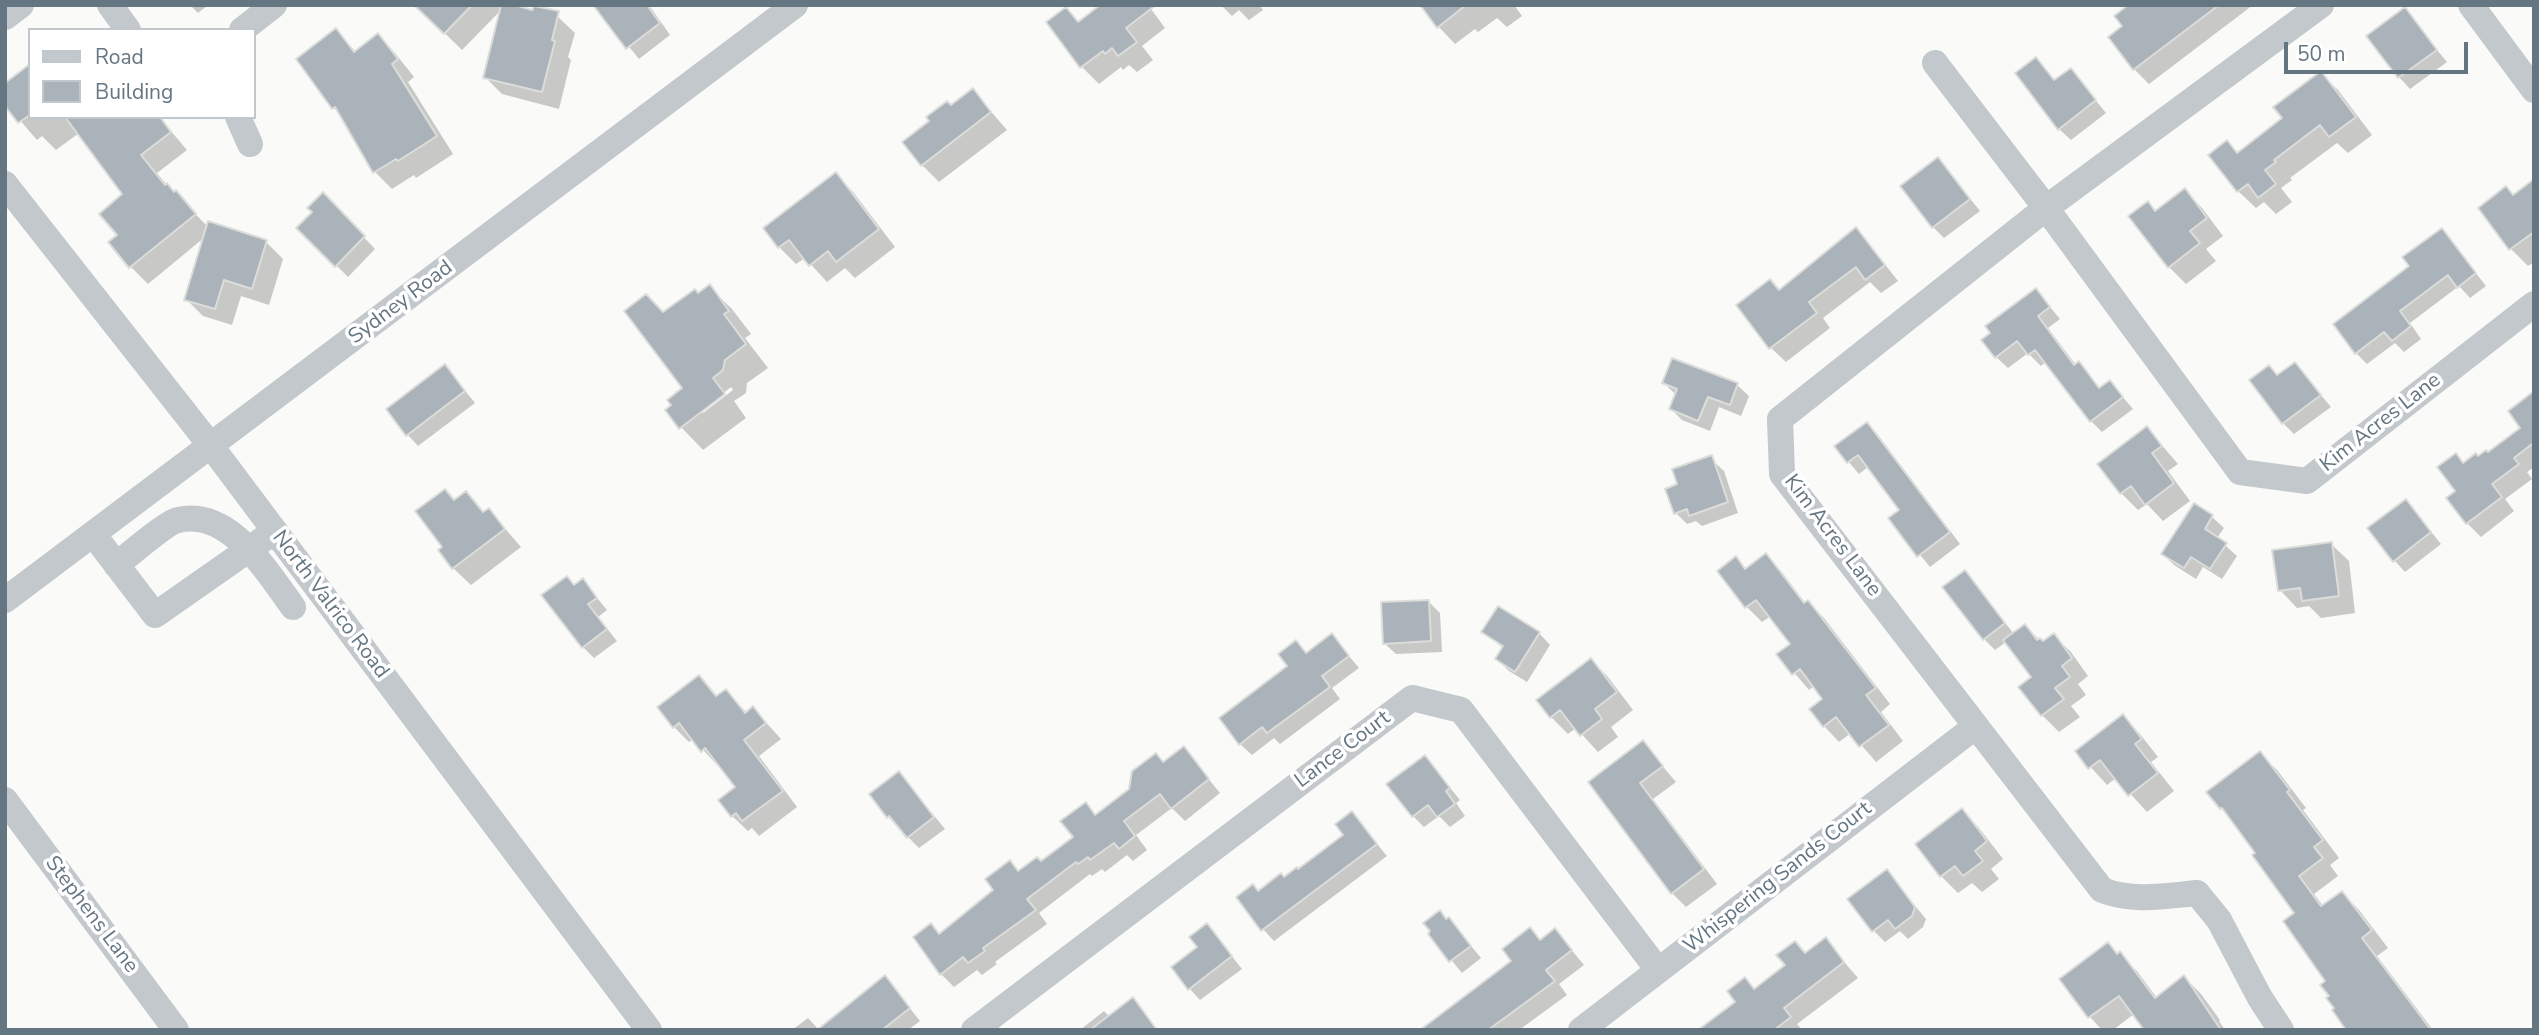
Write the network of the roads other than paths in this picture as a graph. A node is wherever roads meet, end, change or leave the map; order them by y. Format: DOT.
graph roads {
  1 [pos="21,5"];
  2 [pos="110,5"];
  3 [pos="274,5"];
  4 [pos="795,5"];
  5 [pos="2321,5"];
  6 [pos="2471,5"];
  7 [pos="5,17"];
  8 [pos="127,28"];
  9 [pos="245,28"];
  10 [pos="1935,63"];
  11 [pos="2534,90"];
  12 [pos="238,119"];
  13 [pos="250,144"];
  14 [pos="5,184"];
  15 [pos="2046,208"];
  16 [pos="2534,304"];
  17 [pos="211,446"];
  18 [pos="275,531"];
  19 [pos="93,534"];
  20 [pos="249,549"];
  21 [pos="116,565"];
  22 [pos="5,600"];
  23 [pos="293,607"];
  24 [pos="1976,726"];
  25 [pos="5,800"];
  26 [pos="1658,970"];
  27 [pos="176,1030"];
  28 [pos="649,1030"];
  29 [pos="974,1030"];
  30 [pos="1581,1030"];
  31 [pos="2281,1030"];
  1 -- 7 [label="street"];
  2 -- 8 [label="street"];
  3 -- 9 [label="street"];
  4 -- 17 [label="street, Sydney Road"];
  5 -- 15 [label="street, Kim Acres Lane"];
  6 -- 11 [label="street"];
  10 -- 15 [label="street, Kim Acres Lane"];
  12 -- 13 [label="street"];
  14 -- 17 [label="street, North Valrico Road"];
  15 -- 16 [label="street, Kim Acres Lane"];
  15 -- 24 [label="street, Kim Acres Lane"];
  17 -- 18 [label="street, North Valrico Road"];
  17 -- 19 [label="street, Sydney Road"];
  18 -- 20 [label="street"];
  18 -- 28 [label="street, North Valrico Road"];
  19 -- 21 [label="street"];
  19 -- 22 [label="street, Sydney Road"];
  20 -- 21 [label="street"];
  20 -- 21 [label="street"];
  20 -- 23 [label="street"];
  24 -- 26 [label="street, Whispering Sands Court"];
  24 -- 31 [label="street, Kim Acres Lane"];
  25 -- 27 [label="street, Stephens Lane"];
  26 -- 29 [label="street, Lance Court"];
  26 -- 30 [label="street, Whispering Sands Court"];
}
